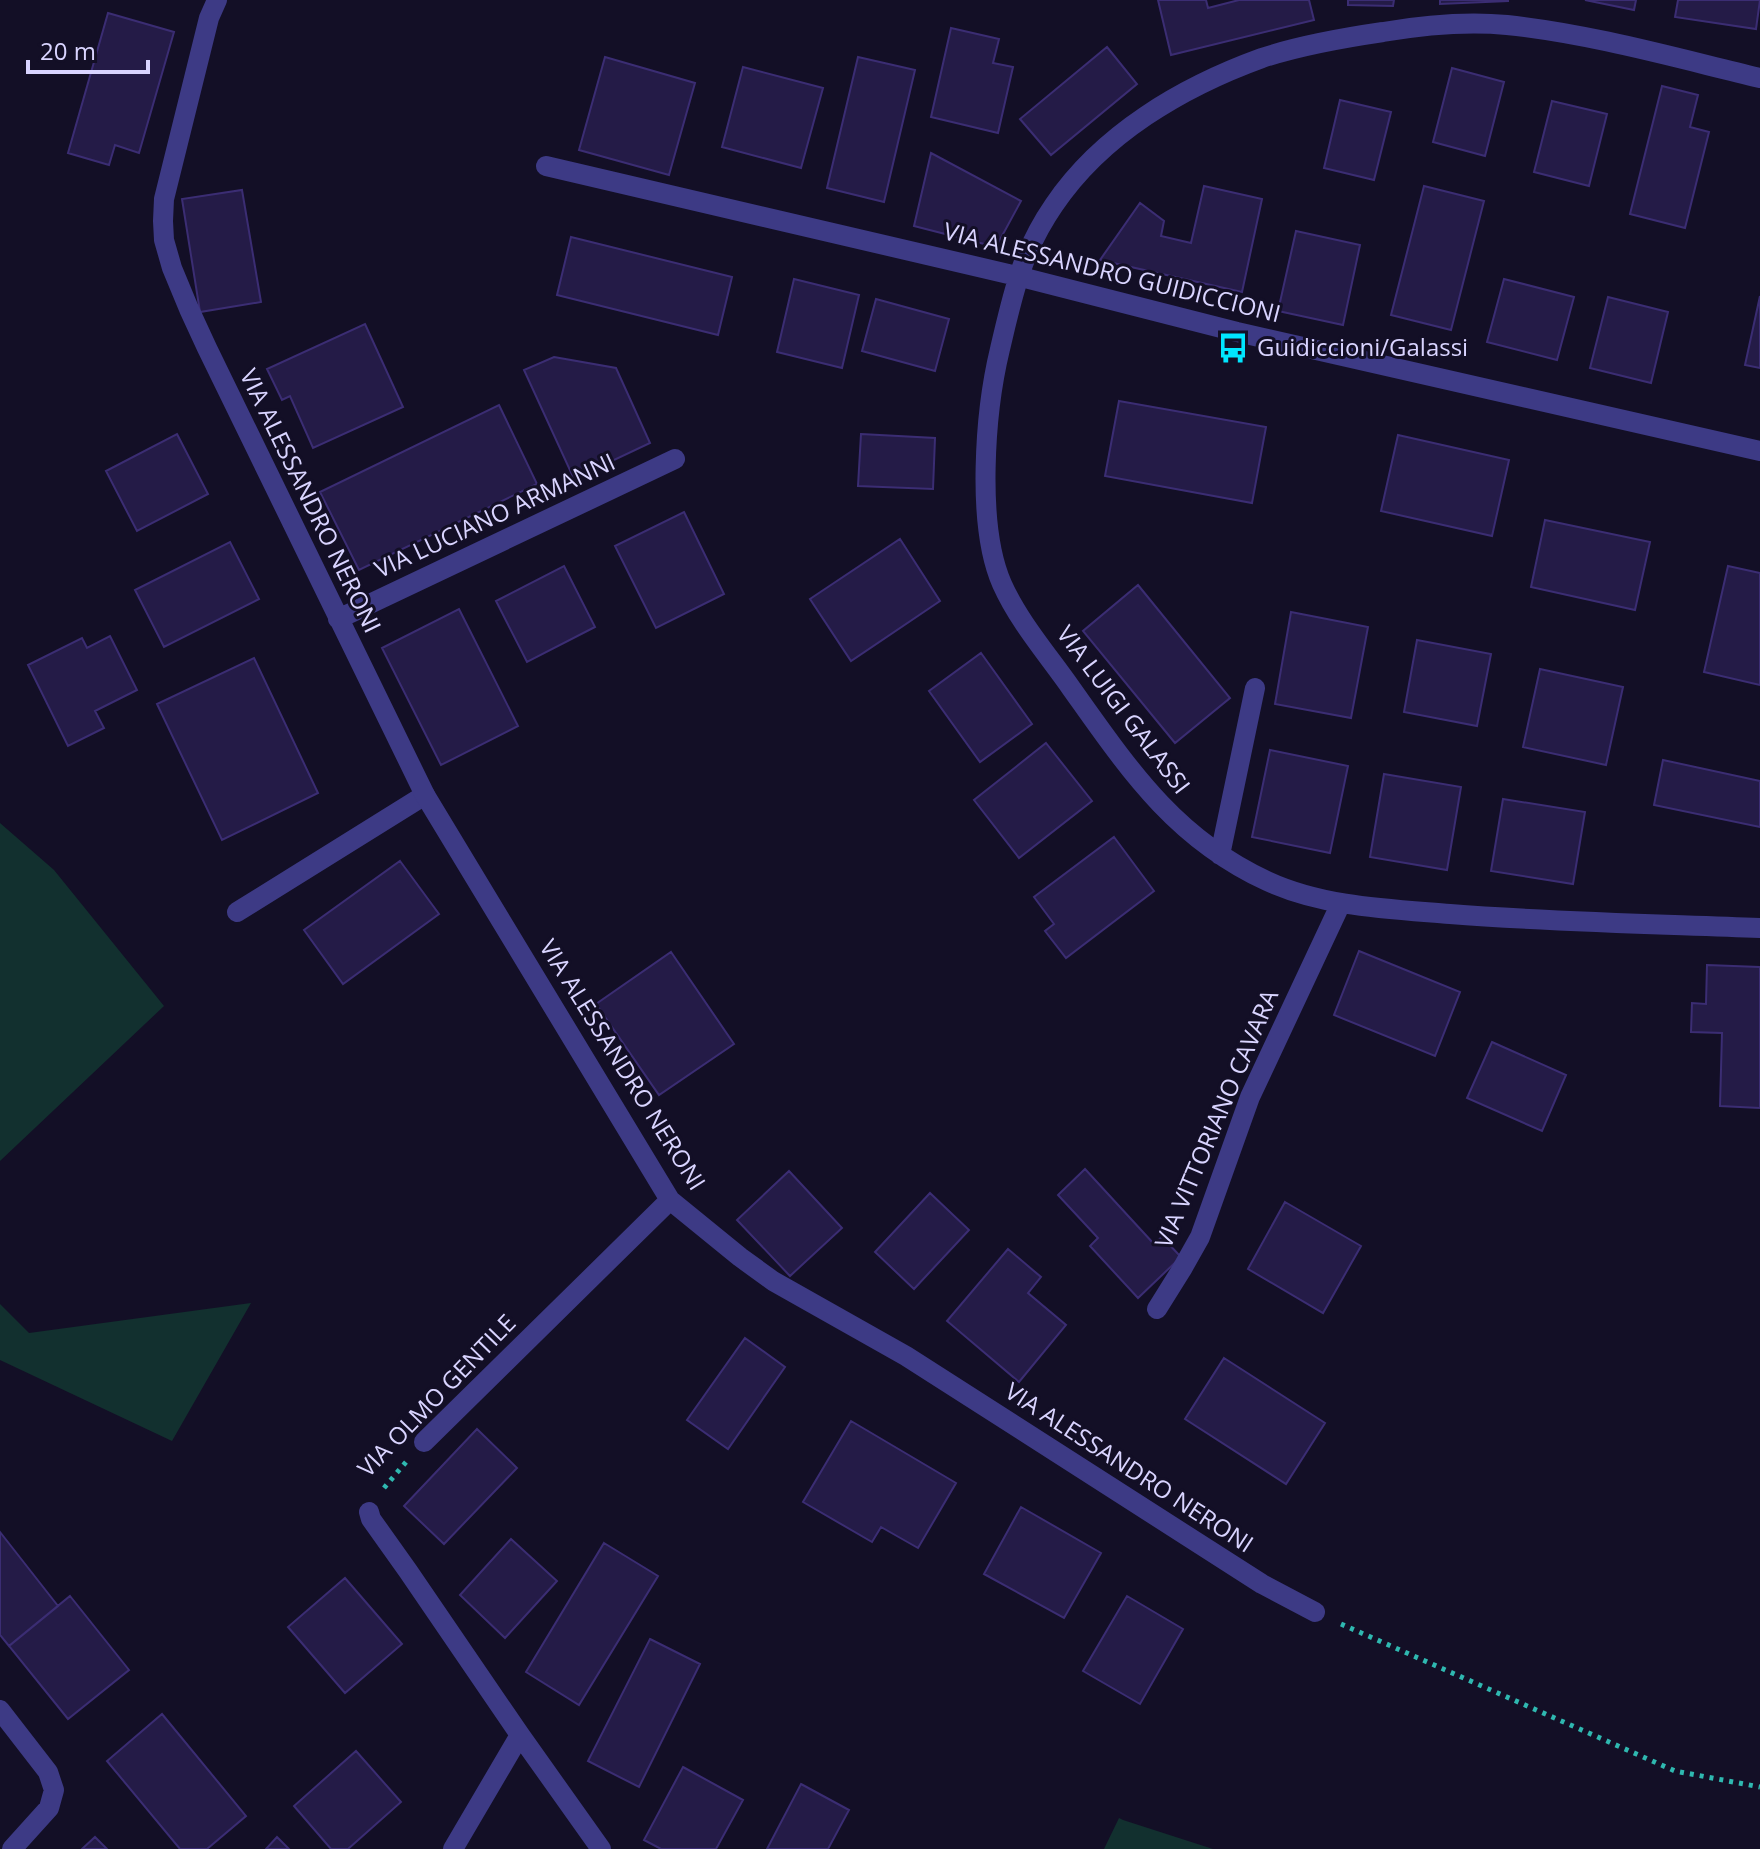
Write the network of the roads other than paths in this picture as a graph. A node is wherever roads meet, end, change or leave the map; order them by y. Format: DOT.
graph roads {
  1 [pos="217,0"];
  2 [pos="1760,78"];
  3 [pos="546,166"];
  4 [pos="1017,276"];
  5 [pos="1760,451"];
  6 [pos="675,459"];
  7 [pos="338,619"];
  8 [pos="1255,688"];
  9 [pos="425,795"];
  10 [pos="1220,855"];
  11 [pos="1341,903"];
  12 [pos="237,912"];
  13 [pos="1760,928"];
  14 [pos="670,1200"];
  15 [pos="1157,1309"];
  16 [pos="424,1442"];
  17 [pos="369,1512"];
  18 [pos="1315,1612"];
  19 [pos="0,1710"];
  20 [pos="520,1735"];
  21 [pos="12,1849"];
  22 [pos="453,1849"];
  23 [pos="601,1849"];
  1 -- 7 [label="street, VIA ALESSANDRO NERONI"];
  2 -- 4 [label="street, VIA LUIGI GALASSI"];
  3 -- 4 [label="street, VIA ALESSANDRO GUIDICCIONI"];
  4 -- 5 [label="street, VIA ALESSANDRO GUIDICCIONI"];
  4 -- 10 [label="street, VIA LUIGI GALASSI"];
  6 -- 7 [label="street, VIA LUCIANO ARMANNI"];
  7 -- 9 [label="street, VIA ALESSANDRO NERONI"];
  8 -- 10 [label="street"];
  9 -- 12 [label="street"];
  9 -- 14 [label="street, VIA ALESSANDRO NERONI"];
  10 -- 11 [label="street, VIA LUIGI GALASSI"];
  11 -- 13 [label="street, VIA LUIGI GALASSI"];
  11 -- 15 [label="street, VIA VITTORIANO CAVARA"];
  14 -- 16 [label="street, VIA OLMO GENTILE"];
  14 -- 18 [label="street, VIA ALESSANDRO NERONI"];
  17 -- 20 [label="street, VIA OLMO GENTILE"];
  19 -- 21 [label="street"];
  20 -- 22 [label="street"];
  20 -- 23 [label="street, VIA OLMO GENTILE"];
}
